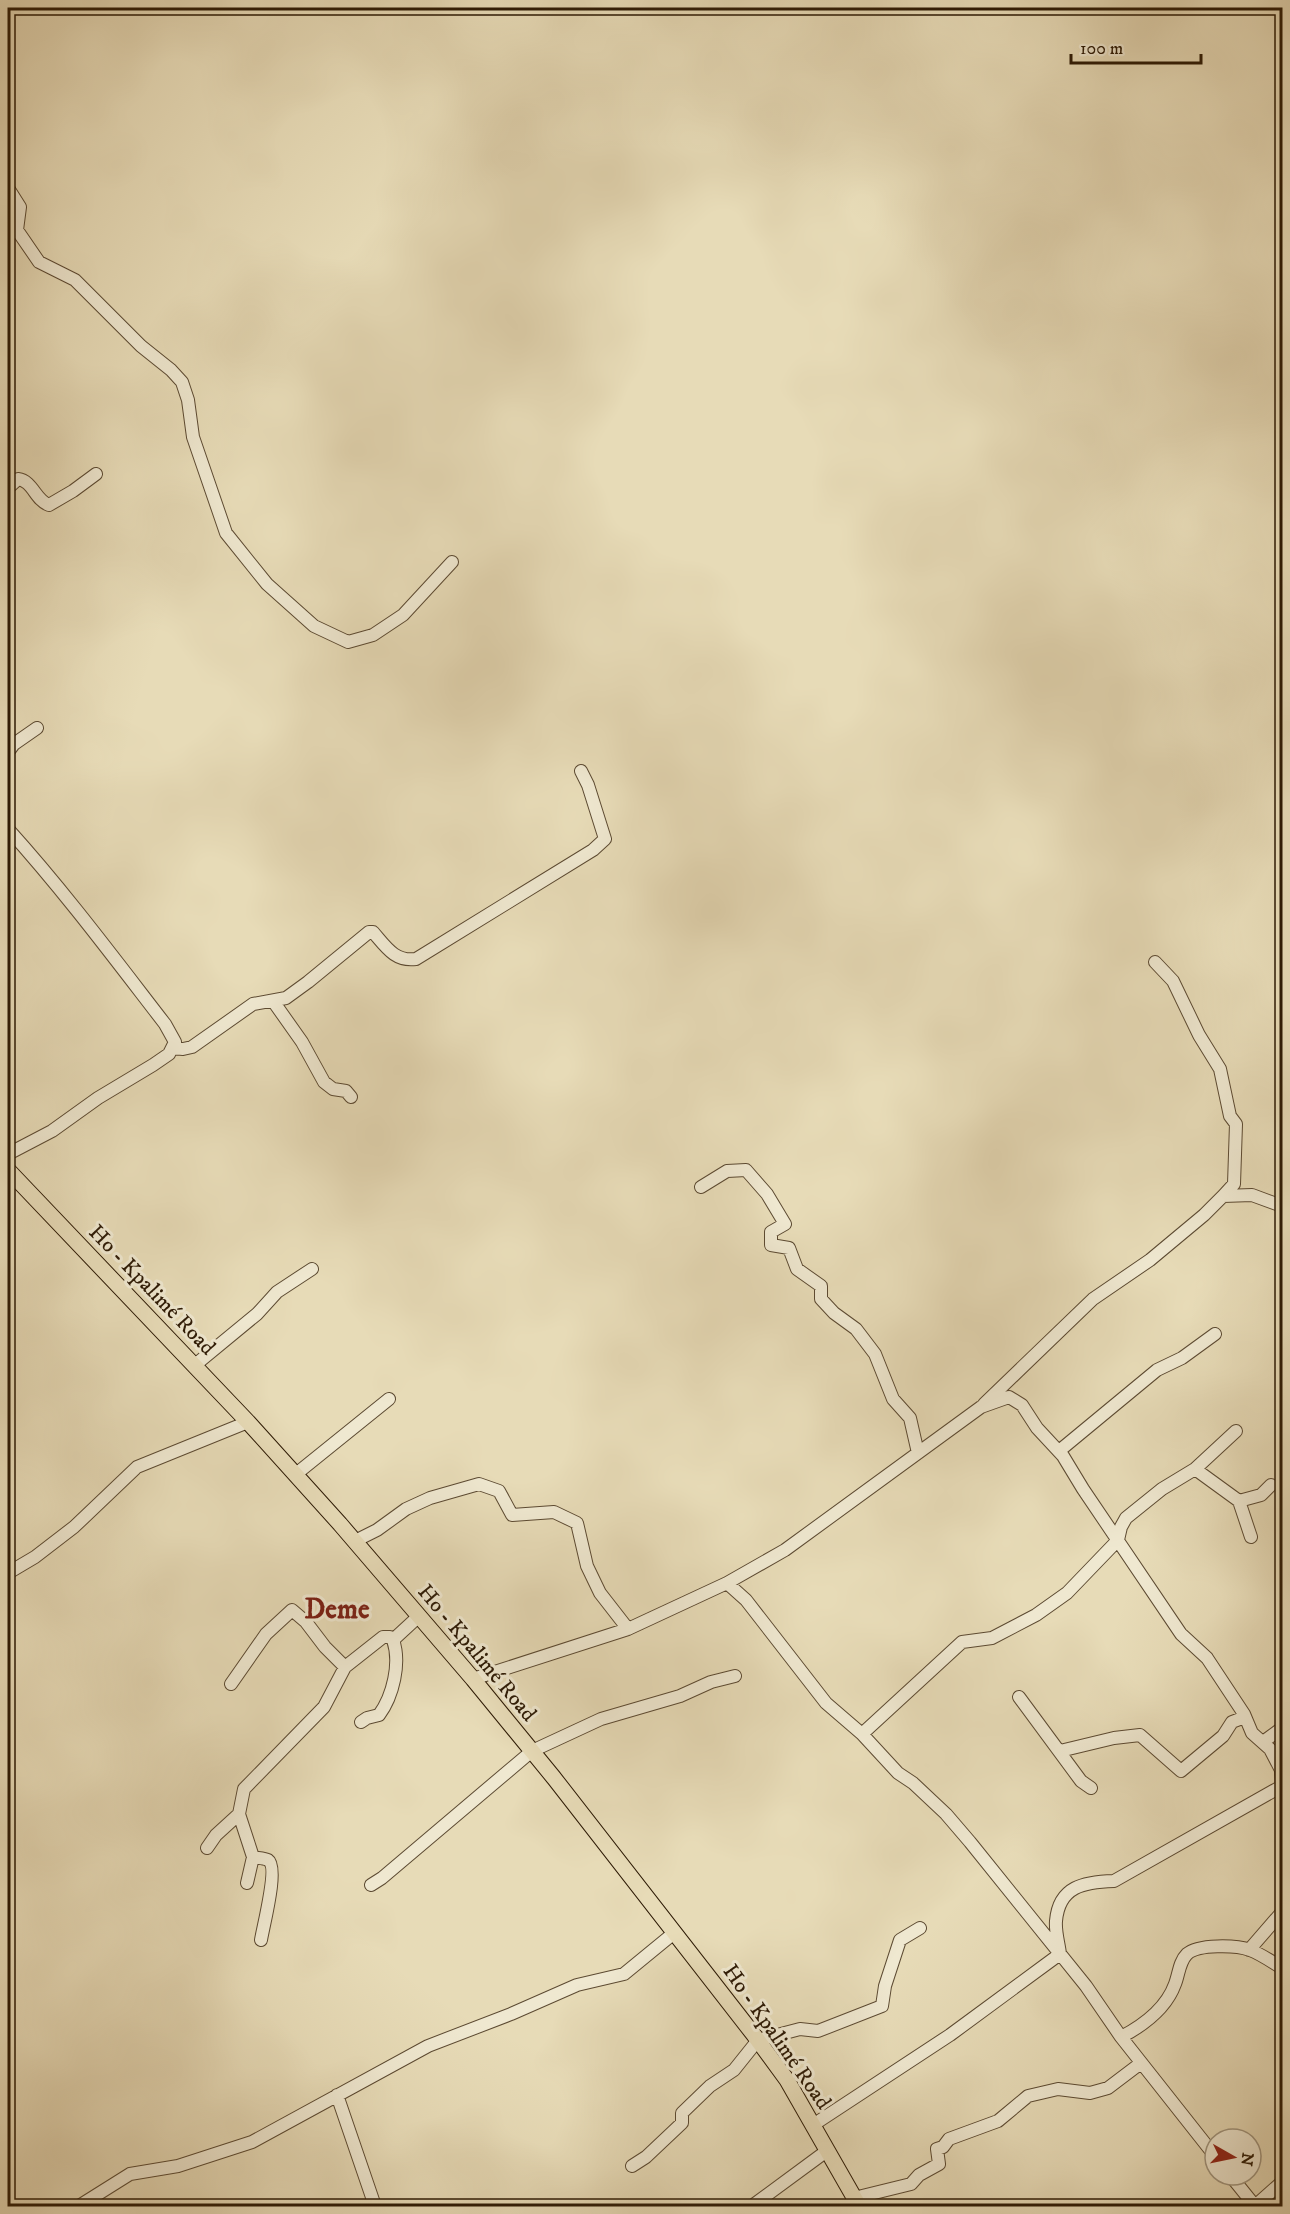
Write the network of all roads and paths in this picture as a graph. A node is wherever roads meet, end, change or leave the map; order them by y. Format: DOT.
graph roads {
  1 [pos="8,188"];
  2 [pos="20,207"];
  3 [pos="8,216"];
  4 [pos="96,474"];
  5 [pos="8,488"];
  6 [pos="452,562"];
  7 [pos="37,728"];
  8 [pos="8,752"];
  9 [pos="581,771"];
  10 [pos="8,829"];
  11 [pos="1155,962"];
  12 [pos="273,1001"];
  13 [pos="173,1048"];
  14 [pos="351,1097"];
  15 [pos="8,1154"];
  16 [pos="8,1170"];
  17 [pos="701,1187"];
  18 [pos="1223,1196"];
  19 [pos="1282,1206"];
  20 [pos="312,1269"];
  21 [pos="1215,1334"];
  22 [pos="195,1365"];
  23 [pos="389,1399"];
  24 [pos="981,1407"];
  25 [pos="248,1422"];
  26 [pos="1236,1431"];
  27 [pos="1059,1451"];
  28 [pos="918,1453"];
  29 [pos="1195,1469"];
  30 [pos="296,1474"];
  31 [pos="1271,1485"];
  32 [pos="1239,1501"];
  33 [pos="1251,1537"];
  34 [pos="1118,1540"];
  35 [pos="355,1541"];
  36 [pos="8,1573"];
  37 [pos="727,1583"];
  38 [pos="419,1616"];
  39 [pos="628,1629"];
  40 [pos="393,1640"];
  41 [pos="345,1667"];
  42 [pos="735,1676"];
  43 [pos="473,1679"];
  44 [pos="231,1684"];
  45 [pos="1019,1697"];
  46 [pos="1245,1717"];
  47 [pos="361,1722"];
  48 [pos="1282,1728"];
  49 [pos="862,1734"];
  50 [pos="1263,1742"];
  51 [pos="532,1751"];
  52 [pos="1060,1751"];
  53 [pos="1282,1786"];
  54 [pos="1091,1788"];
  55 [pos="239,1814"];
  56 [pos="207,1848"];
  57 [pos="254,1857"];
  58 [pos="247,1883"];
  59 [pos="371,1885"];
  60 [pos="1282,1912"];
  61 [pos="920,1928"];
  62 [pos="674,1933"];
  63 [pos="261,1940"];
  64 [pos="1249,1950"];
  65 [pos="1060,1954"];
  66 [pos="1282,1968"];
  67 [pos="1121,2037"];
  68 [pos="758,2040"];
  69 [pos="1141,2063"];
  70 [pos="337,2095"];
  71 [pos="813,2125"];
  72 [pos="1203,2141"];
  73 [pos="828,2150"];
  74 [pos="632,2166"];
  75 [pos="1282,2182"];
  76 [pos="1240,2187"];
  77 [pos="857,2202"];
  78 [pos="79,2206"];
  79 [pos="375,2206"];
  80 [pos="752,2206"];
  81 [pos="1255,2206"];
  1 -- 2 [label="street"];
  2 -- 3 [label="street"];
  2 -- 6 [label="street"];
  4 -- 5 [label="street"];
  7 -- 8 [label="street"];
  9 -- 12 [label="street"];
  10 -- 13 [label="street"];
  11 -- 18 [label="street"];
  12 -- 13 [label="street"];
  12 -- 14 [label="street"];
  13 -- 15 [label="street"];
  16 -- 22 [label="main road, Ho - Kpalimé Road"];
  17 -- 28 [label="street"];
  18 -- 19 [label="street"];
  18 -- 24 [label="street"];
  20 -- 22 [label="street"];
  21 -- 27 [label="street"];
  22 -- 25 [label="main road, Ho - Kpalimé Road"];
  23 -- 30 [label="street"];
  24 -- 27 [label="street"];
  24 -- 28 [label="street"];
  25 -- 30 [label="main road, Ho - Kpalimé Road"];
  25 -- 36 [label="street"];
  26 -- 29 [label="street"];
  27 -- 34 [label="street"];
  28 -- 37 [label="street"];
  29 -- 32 [label="street"];
  29 -- 34 [label="street"];
  30 -- 35 [label="main road, Ho - Kpalimé Road"];
  31 -- 32 [label="street"];
  32 -- 33 [label="street"];
  34 -- 46 [label="street"];
  34 -- 49 [label="street"];
  35 -- 38 [label="main road, Ho - Kpalimé Road"];
  35 -- 39 [label="street"];
  37 -- 39 [label="street"];
  37 -- 49 [label="street"];
  38 -- 40 [label="street"];
  38 -- 43 [label="main road, Ho - Kpalimé Road"];
  39 -- 43 [label="street"];
  40 -- 41 [label="street"];
  40 -- 47 [label="street"];
  41 -- 44 [label="street"];
  41 -- 55 [label="street"];
  42 -- 51 [label="street"];
  43 -- 51 [label="main road, Ho - Kpalimé Road"];
  45 -- 52 [label="street"];
  46 -- 50 [label="street"];
  46 -- 52 [label="street"];
  48 -- 50 [label="street"];
  49 -- 65 [label="street"];
  50 -- 53 [label="street"];
  51 -- 59 [label="street"];
  51 -- 62 [label="main road, Ho - Kpalimé Road"];
  52 -- 54 [label="street"];
  53 -- 65 [label="street"];
  55 -- 56 [label="street"];
  55 -- 57 [label="street"];
  57 -- 58 [label="street"];
  57 -- 63 [label="street"];
  60 -- 64 [label="street"];
  61 -- 68 [label="street"];
  62 -- 68 [label="main road, Ho - Kpalimé Road"];
  62 -- 70 [label="street"];
  64 -- 66 [label="street"];
  64 -- 67 [label="street"];
  65 -- 67 [label="street"];
  65 -- 71 [label="street"];
  67 -- 69 [label="street"];
  68 -- 71 [label="main road, Ho - Kpalimé Road"];
  68 -- 74 [label="street"];
  69 -- 72 [label="street"];
  69 -- 77 [label="street"];
  70 -- 78 [label="street"];
  70 -- 79 [label="street"];
  71 -- 73 [label="main road, Ho - Kpalimé Road"];
  73 -- 77 [label="main road, Ho - Kpalimé Road"];
  73 -- 80 [label="street"];
  75 -- 81 [label="street"];
  76 -- 81 [label="street"];
}
